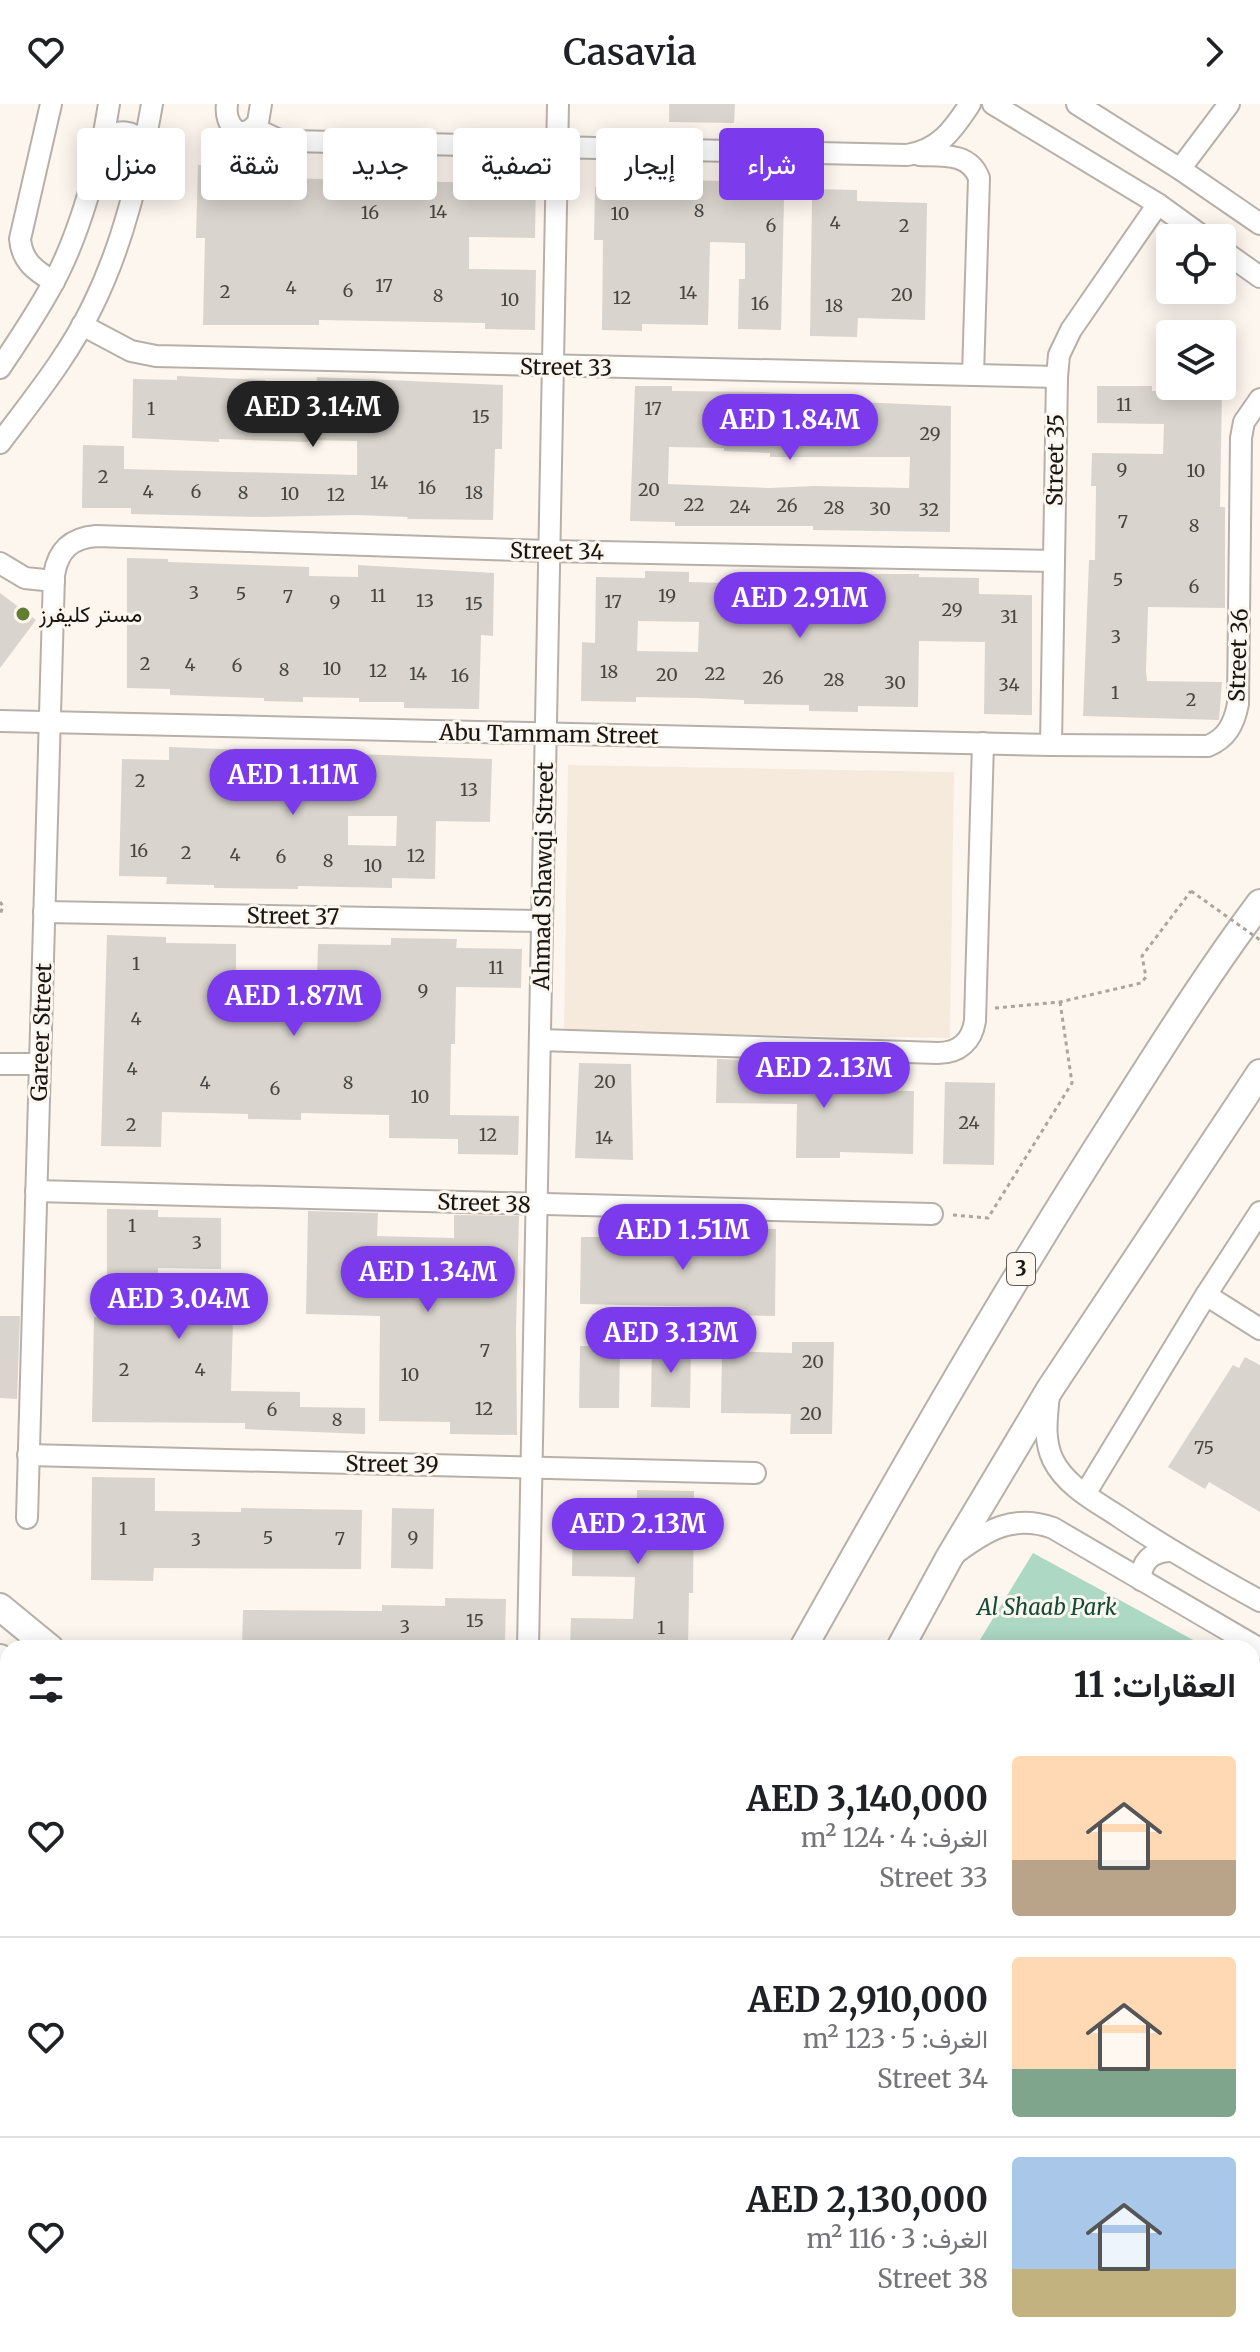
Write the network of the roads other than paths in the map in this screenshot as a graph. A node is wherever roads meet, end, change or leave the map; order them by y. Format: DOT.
graph roads {
  1 [pos="51,104"];
  2 [pos="109,104"];
  3 [pos="152,104"];
  4 [pos="227,104"];
  5 [pos="261,104"];
  6 [pos="558,104"];
  7 [pos="970,104"];
  8 [pos="993,104"];
  9 [pos="1077,104"];
  10 [pos="1229,104"];
  11 [pos="106,128"];
  12 [pos="148,128"];
  13 [pos="232,128"];
  14 [pos="254,128"];
  15 [pos="557,128"];
  16 [pos="307,142"];
  17 [pos="453,146"];
  18 [pos="580,149"];
  19 [pos="907,155"];
  20 [pos="1180,169"];
  21 [pos="84,200"];
  22 [pos="131,200"];
  23 [pos="556,200"];
  24 [pos="1158,204"];
  25 [pos="1186,224"];
  26 [pos="1260,224"];
  27 [pos="1236,260"];
  28 [pos="1260,277"];
  29 [pos="54,282"];
  30 [pos="82,325"];
  31 [pos="552,367"];
  32 [pos="0,368"];
  33 [pos="973,375"];
  34 [pos="1057,377"];
  35 [pos="1260,399"];
  36 [pos="0,443"];
  37 [pos="64,549"];
  38 [pos="549,551"];
  39 [pos="1054,561"];
  40 [pos="0,563"];
  41 [pos="54,581"];
  42 [pos="0,721"];
  43 [pos="50,724"];
  44 [pos="546,734"];
  45 [pos="983,743"];
  46 [pos="1051,745"];
  47 [pos="1260,903"];
  48 [pos="44,912"];
  49 [pos="542,921"];
  50 [pos="540,1040"];
  51 [pos="0,1064"];
  52 [pos="40,1064"];
  53 [pos="1260,1073"];
  54 [pos="36,1191"];
  55 [pos="537,1204"];
  56 [pos="1260,1212"];
  57 [pos="932,1214"];
  58 [pos="1206,1295"];
  59 [pos="1260,1329"];
  60 [pos="1050,1389"];
  61 [pos="28,1455"];
  62 [pos="532,1467"];
  63 [pos="755,1473"];
  64 [pos="1085,1494"];
  65 [pos="27,1518"];
  66 [pos="1169,1551"];
  67 [pos="949,1558"];
  68 [pos="1141,1580"];
  69 [pos="1260,1601"];
  70 [pos="0,1607"];
  71 [pos="40,1640"];
  72 [pos="528,1640"];
  73 [pos="807,1640"];
  74 [pos="904,1640"];
  75 [pos="1244,1640"];
  1 -- 29 [label="street"];
  2 -- 11 [label="street"];
  3 -- 12 [label="street"];
  4 -- 13 [label="street"];
  5 -- 14 [label="street"];
  6 -- 15 [label="street, Ahmad Shawqi Street"];
  7 -- 19 [label="street"];
  8 -- 24 [label="street"];
  9 -- 20 [label="street"];
  10 -- 20 [label="street"];
  16 -- 17 [label="street"];
  18 -- 19 [label="street"];
  19 -- 33 [label="street"];
  20 -- 26 [label="street"];
  21 -- 29 [label="street"];
  22 -- 30 [label="street"];
  23 -- 31 [label="street, Ahmad Shawqi Street"];
  24 -- 25 [label="street"];
  24 -- 34 [label="street, Street 35"];
  27 -- 28 [label="street"];
  29 -- 32 [label="street"];
  30 -- 31 [label="street, Street 33"];
  30 -- 36 [label="street"];
  31 -- 33 [label="street, Street 33"];
  31 -- 38 [label="street, Ahmad Shawqi Street"];
  33 -- 34 [label="street, Street 33"];
  34 -- 39 [label="street, Street 35"];
  35 -- 46 [label="street, Street 36"];
  37 -- 38 [label="street, Street 34"];
  37 -- 41 [label="street, Gareer Street"];
  38 -- 39 [label="street, Street 34"];
  38 -- 44 [label="street, Ahmad Shawqi Street"];
  39 -- 46 [label="street, Street 35"];
  40 -- 41 [label="street"];
  41 -- 43 [label="street, Gareer Street"];
  42 -- 43 [label="street, Abu Tammam Street"];
  43 -- 44 [label="street, Abu Tammam Street"];
  43 -- 48 [label="street, Gareer Street"];
  44 -- 45 [label="street, Abu Tammam Street"];
  44 -- 49 [label="street, Ahmad Shawqi Street"];
  45 -- 46 [label="street, Abu Tammam Street"];
  45 -- 50 [label="street"];
  47 -- 73 [label="main road, 3"];
  48 -- 49 [label="street, Street 37"];
  48 -- 52 [label="street, Gareer Street"];
  49 -- 50 [label="street, Ahmad Shawqi Street"];
  50 -- 55 [label="street, Ahmad Shawqi Street"];
  51 -- 52 [label="street"];
  52 -- 54 [label="street, Gareer Street"];
  53 -- 60 [label="main road"];
  54 -- 55 [label="street, Street 38"];
  54 -- 61 [label="street, Gareer Street"];
  55 -- 57 [label="street, Street 38"];
  55 -- 62 [label="street, Ahmad Shawqi Street"];
  56 -- 58 [label="street"];
  58 -- 59 [label="street"];
  58 -- 64 [label="street"];
  60 -- 64 [label="street"];
  60 -- 67 [label="main road"];
  61 -- 62 [label="street, Street 39"];
  61 -- 65 [label="street, Gareer Street"];
  62 -- 63 [label="street, Street 39"];
  62 -- 72 [label="street, Ahmad Shawqi Street"];
  64 -- 66 [label="street"];
  66 -- 68 [label="street"];
  66 -- 69 [label="street"];
  67 -- 68 [label="street"];
  67 -- 74 [label="main road"];
  68 -- 75 [label="street"];
  70 -- 71 [label="main road"];
}
